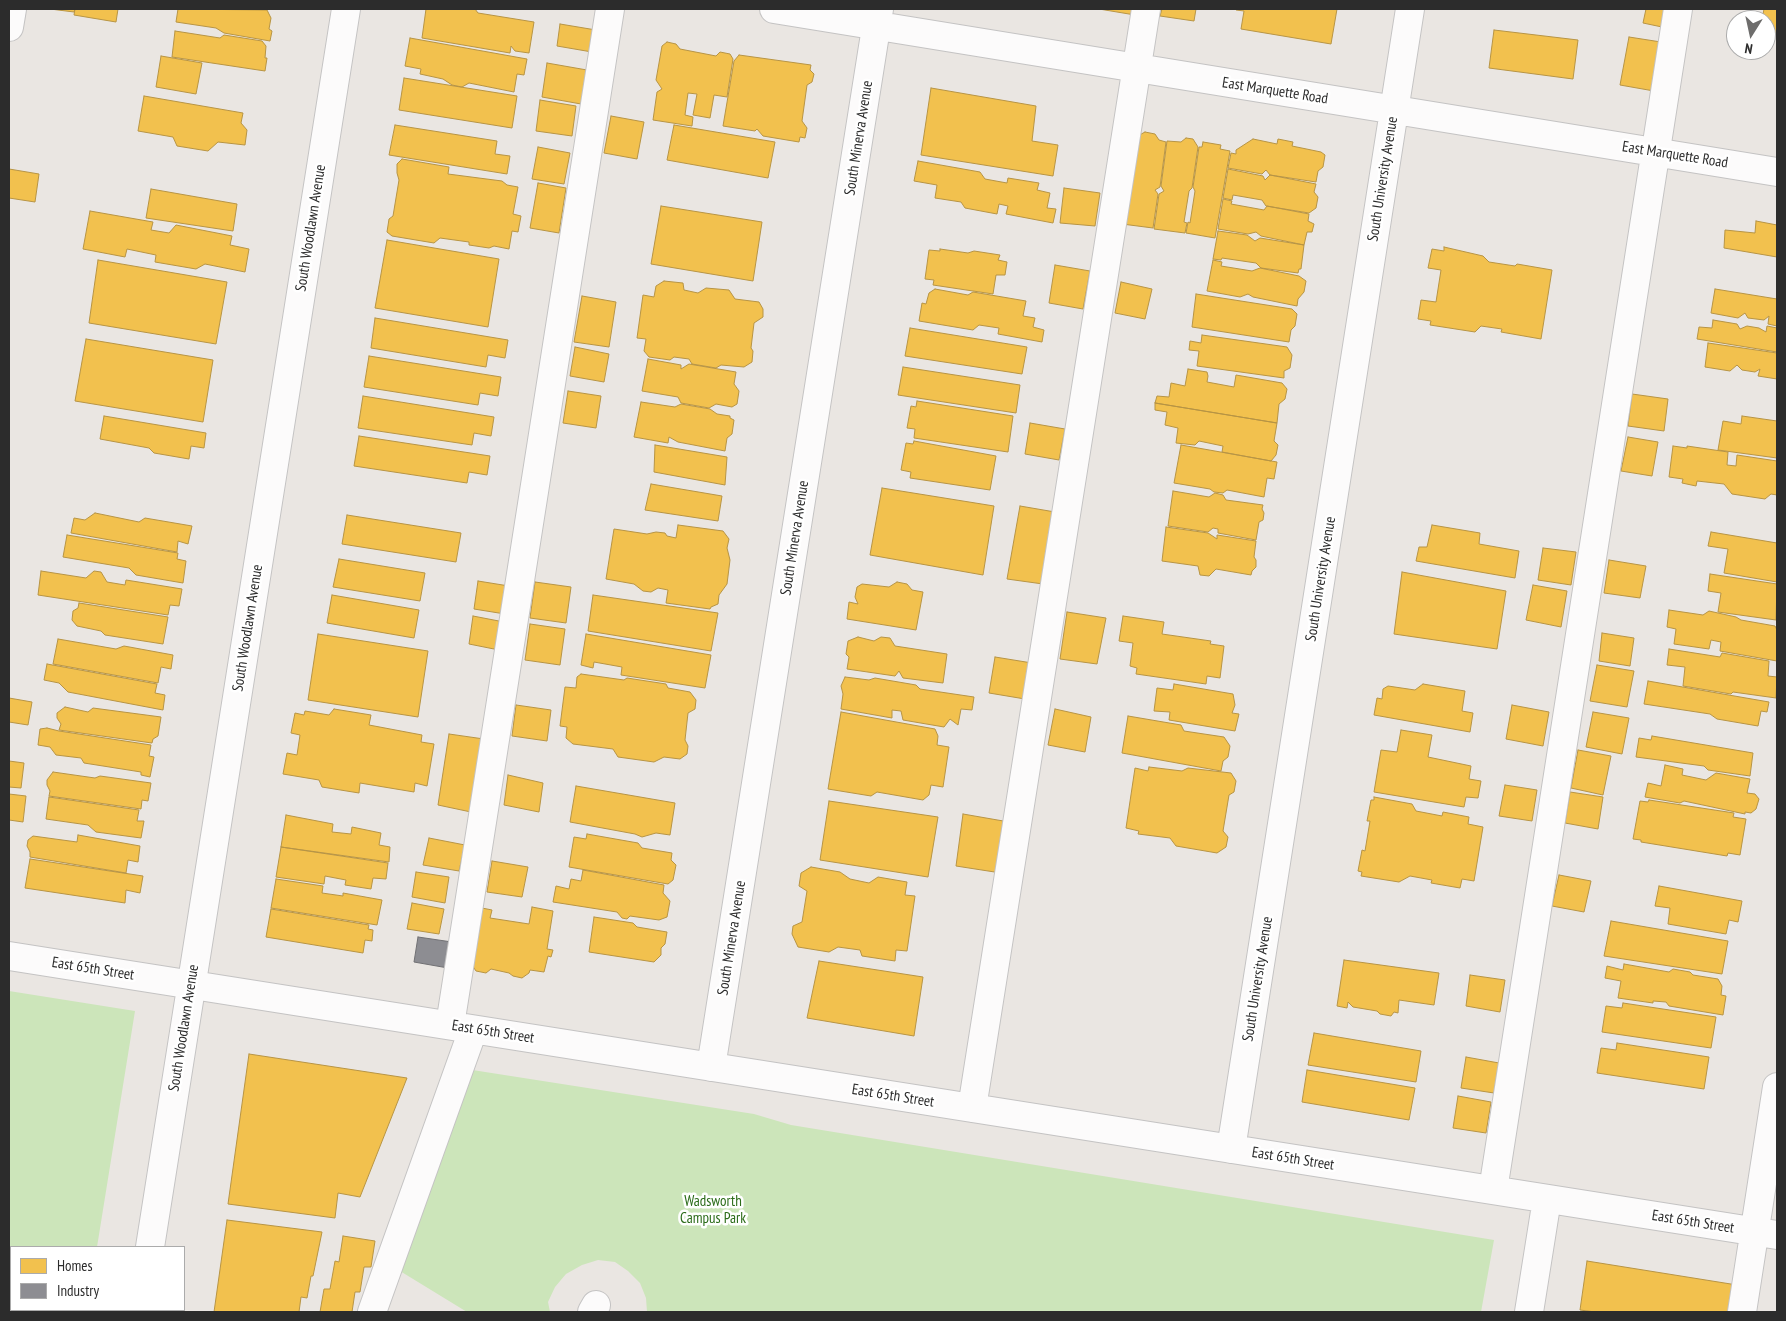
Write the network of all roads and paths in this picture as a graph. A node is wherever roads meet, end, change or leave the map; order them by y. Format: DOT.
graph roads {
  1 [pos="12,9"];
  2 [pos="346,9"];
  3 [pos="610,9"];
  4 [pos="774,9"];
  5 [pos="1146,9"];
  6 [pos="1410,9"];
  7 [pos="1678,9"];
  8 [pos="878,17"];
  9 [pos="9,27"];
  10 [pos="1137,68"];
  11 [pos="1394,110"];
  12 [pos="1656,152"];
  13 [pos="1777,172"];
  14 [pos="9,956"];
  15 [pos="191,985"];
  16 [pos="462,1028"];
  17 [pos="711,1067"];
  18 [pos="1777,1087"];
  19 [pos="972,1108"];
  20 [pos="1231,1149"];
  21 [pos="1493,1190"];
  22 [pos="1548,1199"];
  23 [pos="1766,1233"];
  24 [pos="150,1246"];
  25 [pos="372,1312"];
  26 [pos="1529,1312"];
  27 [pos="1742,1312"];
  1 -- 9 [label="street"];
  2 -- 15 [label="street, South Woodlawn Avenue"];
  3 -- 16 [label="street"];
  4 -- 8 [label="street, East Marquette Road"];
  5 -- 10 [label="street"];
  6 -- 11 [label="street, South University Avenue"];
  7 -- 12 [label="street"];
  8 -- 10 [label="street, East Marquette Road"];
  8 -- 17 [label="street, South Minerva Avenue"];
  10 -- 11 [label="street, East Marquette Road"];
  10 -- 19 [label="street"];
  11 -- 12 [label="street, East Marquette Road"];
  11 -- 20 [label="street, South University Avenue"];
  12 -- 13 [label="street, East Marquette Road"];
  12 -- 21 [label="street"];
  14 -- 15 [label="street, East 65th Street"];
  15 -- 16 [label="street, East 65th Street"];
  15 -- 24 [label="street, South Woodlawn Avenue"];
  16 -- 17 [label="street, East 65th Street"];
  16 -- 25 [label="street"];
  17 -- 19 [label="street, East 65th Street"];
  18 -- 23 [label="street"];
  19 -- 20 [label="street, East 65th Street"];
  20 -- 21 [label="street, East 65th Street"];
  21 -- 22 [label="street, East 65th Street"];
  22 -- 23 [label="street, East 65th Street"];
  22 -- 26 [label="street"];
  23 -- 27 [label="street"];
}
